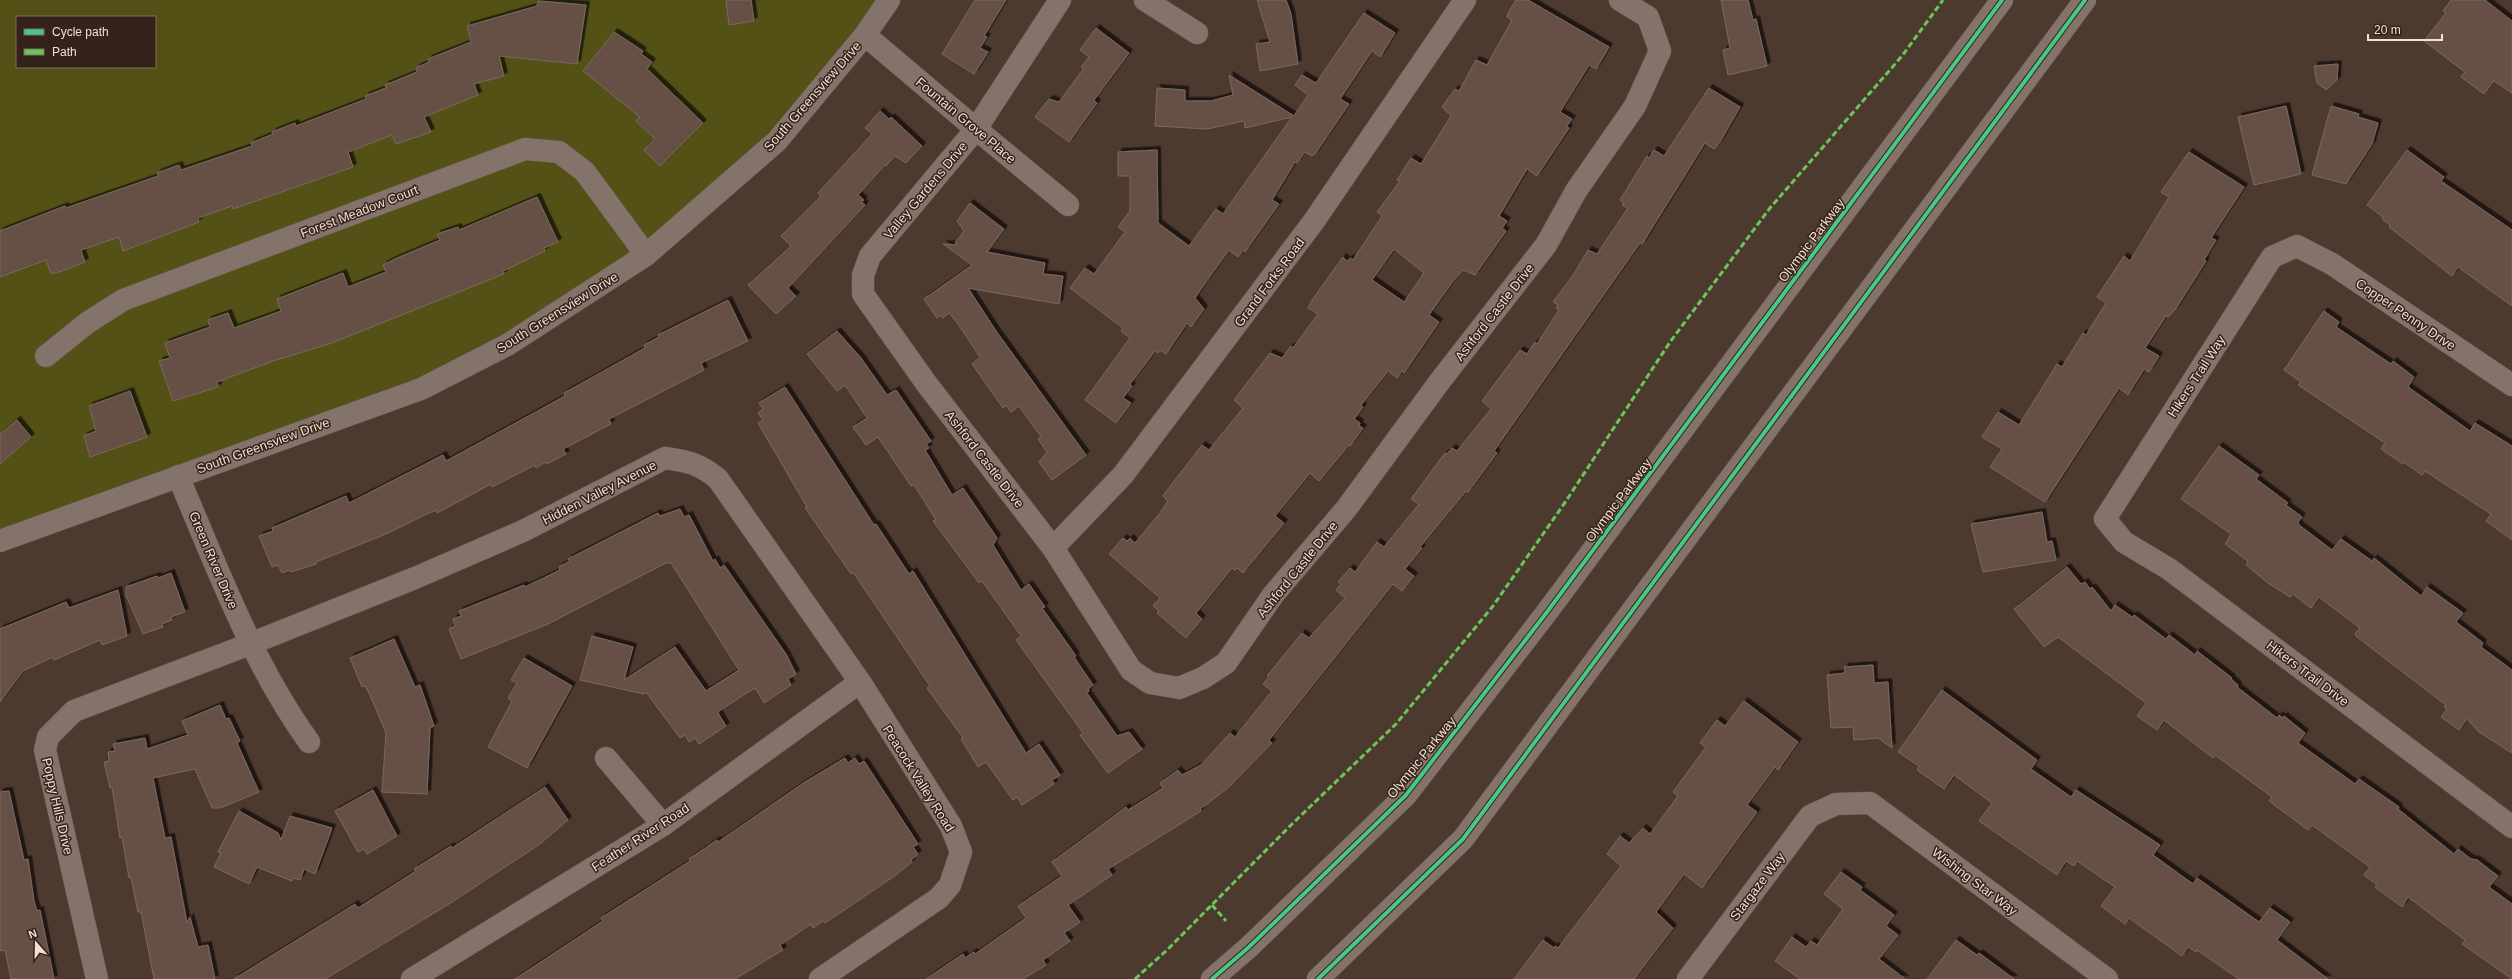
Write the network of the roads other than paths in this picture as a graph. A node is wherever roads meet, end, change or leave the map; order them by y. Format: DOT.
graph roads {
  1 [pos="889,0"];
  2 [pos="1060,0"];
  3 [pos="1145,0"];
  4 [pos="1465,0"];
  5 [pos="1620,0"];
  6 [pos="2002,0"];
  7 [pos="2085,0"];
  8 [pos="1197,33"];
  9 [pos="865,35"];
  10 [pos="976,129"];
  11 [pos="1068,205"];
  12 [pos="2297,246"];
  13 [pos="646,255"];
  14 [pos="884,324"];
  15 [pos="46,356"];
  16 [pos="2512,385"];
  17 [pos="178,476"];
  18 [pos="2105,519"];
  19 [pos="0,541"];
  20 [pos="1053,548"];
  21 [pos="250,644"];
  22 [pos="860,682"];
  23 [pos="309,742"];
  24 [pos="606,758"];
  25 [pos="1836,804"];
  26 [pos="662,825"];
  27 [pos="2512,828"];
  28 [pos="1225,975"];
  29 [pos="97,979"];
  30 [pos="412,979"];
  31 [pos="820,979"];
  32 [pos="1318,979"];
  33 [pos="1688,979"];
  34 [pos="2107,979"];
  1 -- 9 [label="street, South Greensview Drive"];
  2 -- 10 [label="street, Valley Gardens Drive"];
  3 -- 8 [label="street"];
  4 -- 20 [label="street, Grand Forks Road"];
  5 -- 20 [label="street, Ashford Castle Drive"];
  6 -- 28 [label="street, Olympic Parkway"];
  7 -- 32 [label="street"];
  9 -- 10 [label="street, Fountain Grove Place"];
  9 -- 13 [label="street, South Greensview Drive"];
  10 -- 11 [label="street, Fountain Grove Place"];
  10 -- 14 [label="street, Valley Gardens Drive"];
  12 -- 16 [label="street, Copper Penny Drive"];
  12 -- 18 [label="street, Hikers Trail Way"];
  13 -- 15 [label="street, Forest Meadow Court"];
  13 -- 17 [label="street, South Greensview Drive"];
  14 -- 20 [label="street, Ashford Castle Drive"];
  17 -- 19 [label="street, South Greensview Drive"];
  17 -- 21 [label="street, Green River Drive"];
  18 -- 27 [label="street, Hikers Trail Drive"];
  21 -- 22 [label="street, Hidden Valley Avenue"];
  21 -- 23 [label="street, Green River Drive"];
  21 -- 29 [label="street, Poppy Hills Drive"];
  22 -- 26 [label="street, Feather River Road"];
  22 -- 31 [label="street, Peacock Valley Road"];
  24 -- 26 [label="street"];
  25 -- 33 [label="street, Stargaze Way"];
  25 -- 34 [label="street, Wishing Star Way"];
  26 -- 30 [label="street, Feather River Road"];
}
